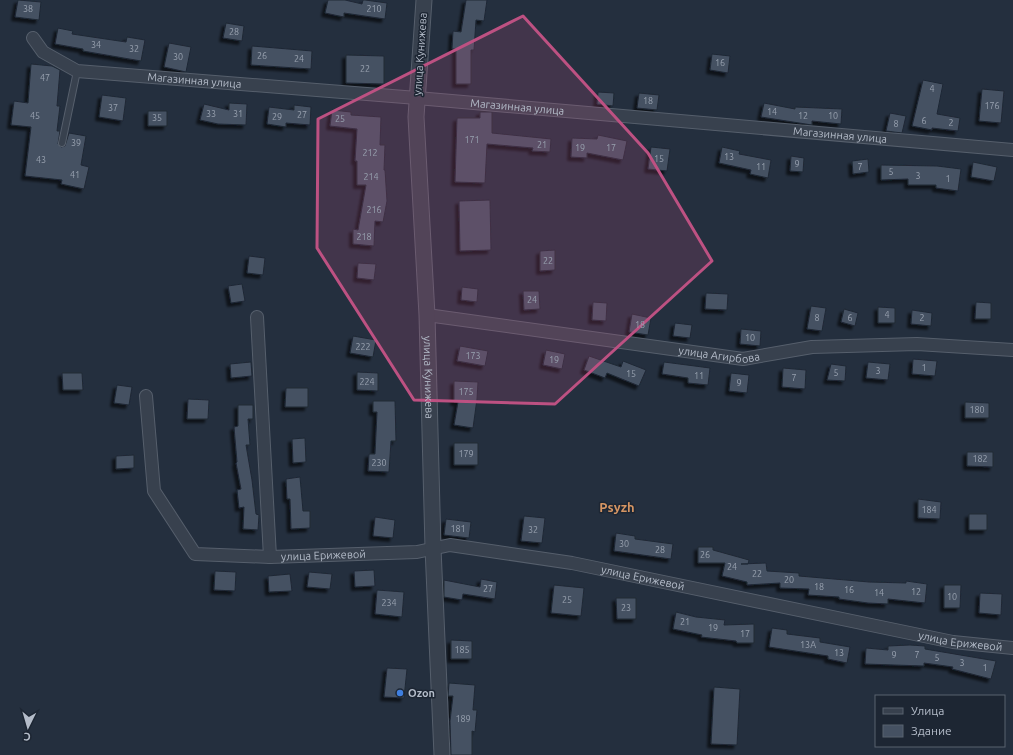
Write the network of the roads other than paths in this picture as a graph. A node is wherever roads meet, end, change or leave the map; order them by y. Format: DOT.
graph roads {
  1 [pos="424,0"];
  2 [pos="34,38"];
  3 [pos="77,71"];
  4 [pos="417,98"];
  5 [pos="62,143"];
  6 [pos="1013,150"];
  7 [pos="427,315"];
  8 [pos="257,317"];
  9 [pos="1013,350"];
  10 [pos="146,396"];
  11 [pos="433,548"];
  12 [pos="270,557"];
  13 [pos="1013,648"];
  14 [pos="442,755"];
  1 -- 4 [label="street, улица Кунижева"];
  2 -- 3 [label="street, Магазинная улица"];
  3 -- 4 [label="street, Магазинная улица"];
  3 -- 5 [label="lane"];
  4 -- 6 [label="street, Магазинная улица"];
  4 -- 7 [label="street, улица Кунижева"];
  7 -- 9 [label="street, улица Агирбова"];
  7 -- 11 [label="street, улица Кунижева"];
  8 -- 12 [label="street, улица Ерижевой"];
  10 -- 12 [label="street, улица Ерижевой"];
  11 -- 12 [label="street, улица Ерижевой"];
  11 -- 13 [label="street, улица Ерижевой"];
  11 -- 14 [label="street, улица Кунижева"];
}
